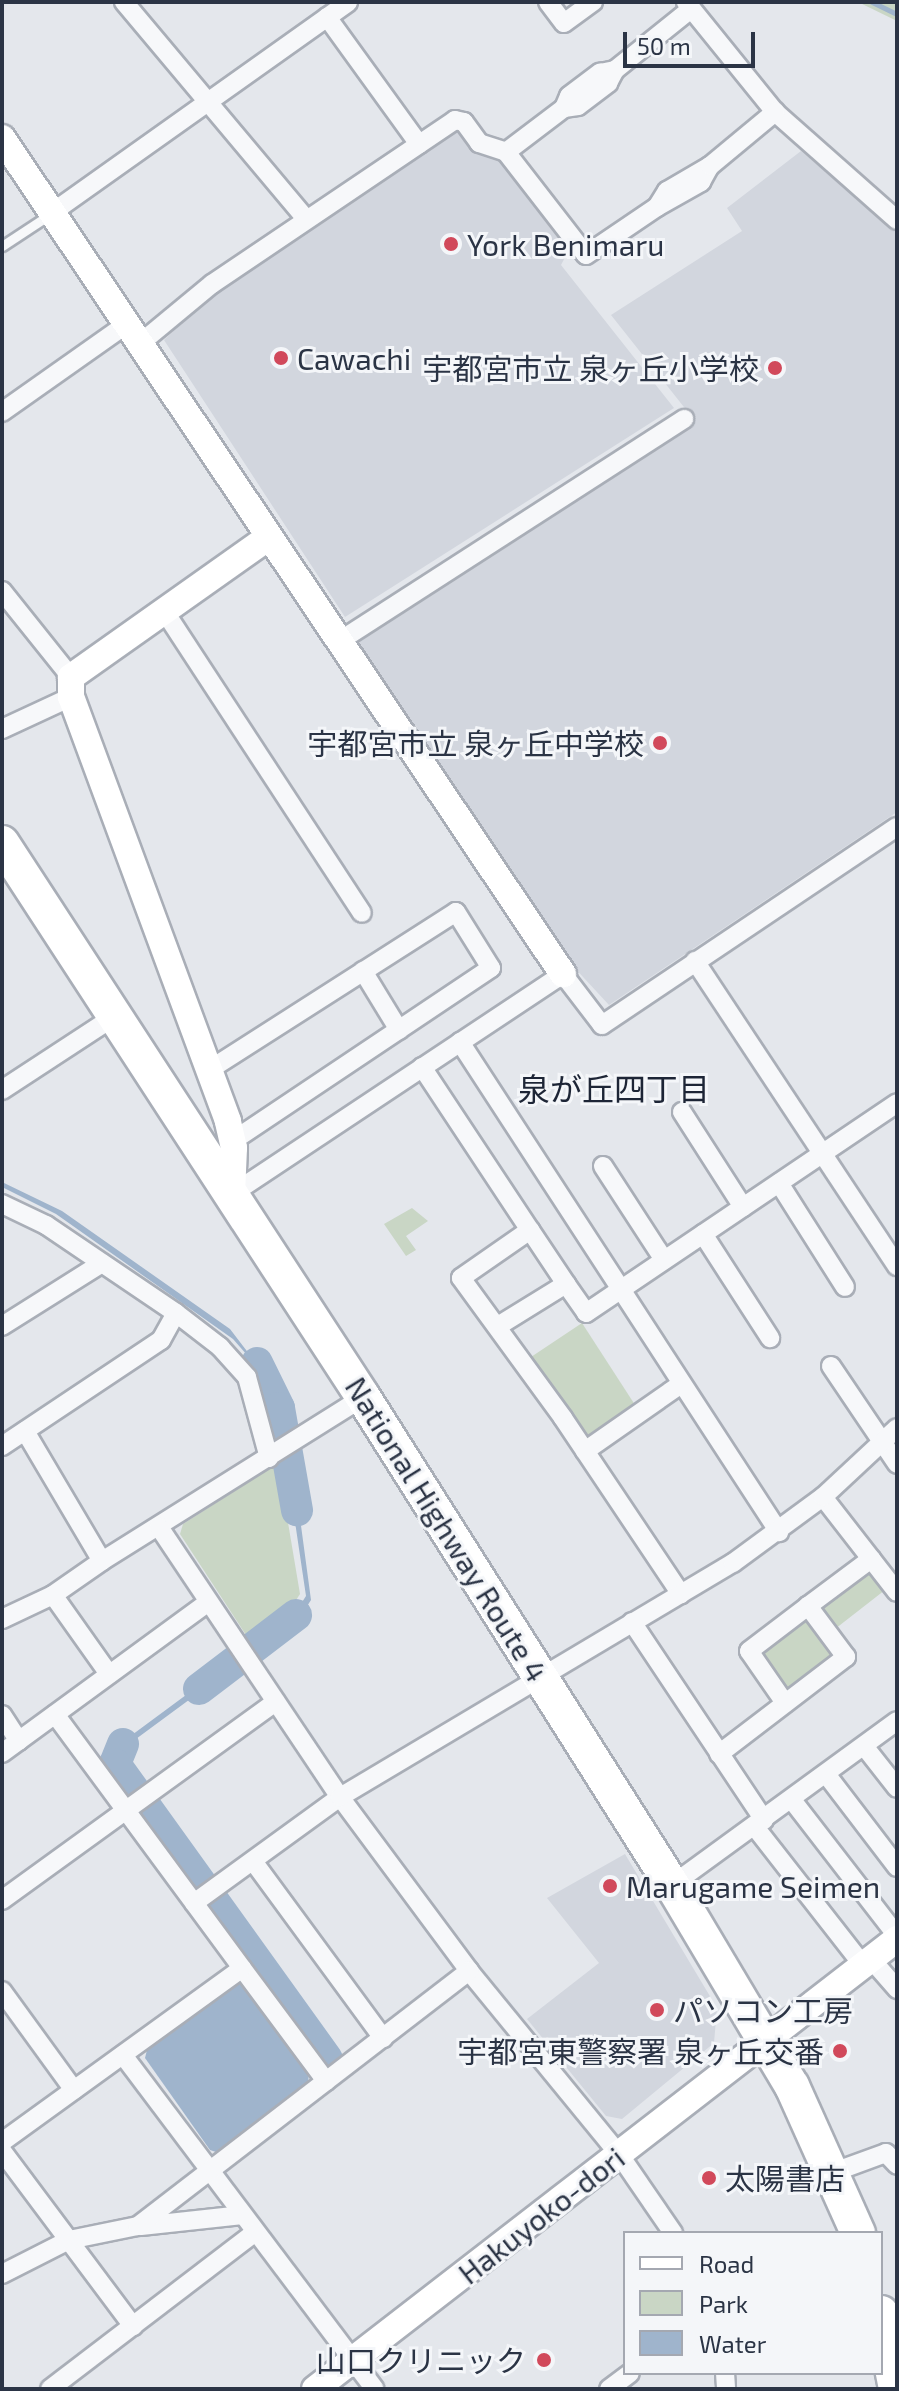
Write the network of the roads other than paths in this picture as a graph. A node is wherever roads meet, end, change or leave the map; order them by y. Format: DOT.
graph roads {
  1 [pos="124,2"];
  2 [pos="348,2"];
  3 [pos="548,2"];
  4 [pos="593,2"];
  5 [pos="688,5"];
  6 [pos="327,17"];
  7 [pos="206,101"];
  8 [pos="775,112"];
  9 [pos="419,144"];
  10 [pos="506,152"];
  11 [pos="7,155"];
  12 [pos="53,212"];
  13 [pos="306,219"];
  14 [pos="897,220"];
  15 [pos="2,246"];
  16 [pos="130,336"];
  17 [pos="2,412"];
  18 [pos="684,419"];
  19 [pos="267,538"];
  20 [pos="2,591"];
  21 [pos="163,609"];
  22 [pos="338,642"];
  23 [pos="71,687"];
  24 [pos="2,729"];
  25 [pos="897,827"];
  26 [pos="2,843"];
  27 [pos="362,913"];
  28 [pos="695,961"];
  29 [pos="363,971"];
  30 [pos="563,974"];
  31 [pos="115,1016"];
  32 [pos="399,1030"];
  33 [pos="460,1042"];
  34 [pos="422,1067"];
  35 [pos="209,1070"];
  36 [pos="2,1090"];
  37 [pos="897,1103"];
  38 [pos="682,1112"];
  39 [pos="233,1141"];
  40 [pos="823,1153"];
  41 [pos="603,1166"];
  42 [pos="779,1183"];
  43 [pos="232,1194"];
  44 [pos="2,1204"];
  45 [pos="743,1207"];
  46 [pos="530,1230"];
  47 [pos="703,1234"];
  48 [pos="664,1260"];
  49 [pos="102,1263"];
  50 [pos="897,1266"];
  51 [pos="566,1284"];
  52 [pos="845,1287"];
  53 [pos="618,1291"];
  54 [pos="176,1313"];
  55 [pos="2,1326"];
  56 [pos="498,1326"];
  57 [pos="770,1338"];
  58 [pos="831,1366"];
  59 [pos="681,1384"];
  60 [pos="363,1397"];
  61 [pos="897,1428"];
  62 [pos="25,1431"];
  63 [pos="881,1443"];
  64 [pos="2,1446"];
  65 [pos="585,1451"];
  66 [pos="269,1458"];
  67 [pos="897,1464"];
  68 [pos="823,1497"];
  69 [pos="159,1527"];
  70 [pos="779,1532"];
  71 [pos="871,1559"];
  72 [pos="102,1561"];
  73 [pos="897,1592"];
  74 [pos="681,1594"];
  75 [pos="53,1595"];
  76 [pos="208,1602"];
  77 [pos="808,1606"];
  78 [pos="2,1619"];
  79 [pos="632,1622"];
  80 [pos="109,1674"];
  81 [pos="540,1676"];
  82 [pos="276,1702"];
  83 [pos="785,1703"];
  84 [pos="55,1714"];
  85 [pos="2,1715"];
  86 [pos="897,1721"];
  87 [pos="19,1741"];
  88 [pos="864,1746"];
  89 [pos="2,1753"];
  90 [pos="719,1754"];
  91 [pos="826,1774"];
  92 [pos="897,1788"];
  93 [pos="340,1797"];
  94 [pos="792,1800"];
  95 [pos="127,1812"];
  96 [pos="760,1824"];
  97 [pos="253,1861"];
  98 [pos="897,1867"];
  99 [pos="672,1885"];
  100 [pos="2,1900"];
  101 [pos="194,1903"];
  102 [pos="897,1938"];
  103 [pos="867,1962"];
  104 [pos="242,1968"];
  105 [pos="469,1971"];
  106 [pos="897,1989"];
  107 [pos="2,1991"];
  108 [pos="8,2013"];
  109 [pos="383,2038"];
  110 [pos="766,2041"];
  111 [pos="123,2055"];
  112 [pos="326,2081"];
  113 [pos="74,2090"];
  114 [pos="2,2142"];
  115 [pos="2,2151"];
  116 [pos="619,2154"];
  117 [pos="897,2165"];
  118 [pos="210,2171"];
  119 [pos="834,2172"];
  120 [pos="242,2215"];
  121 [pos="138,2226"];
  122 [pos="672,2231"];
  123 [pos="857,2231"];
  124 [pos="255,2232"];
  125 [pos="69,2240"];
  126 [pos="2,2274"];
  127 [pos="883,2323"];
  128 [pos="133,2326"];
  129 [pos="350,2361"];
  130 [pos="627,2375"];
  131 [pos="50,2389"];
  132 [pos="315,2389"];
  133 [pos="375,2389"];
  134 [pos="609,2389"];
  135 [pos="896,2389"];
  1 -- 7 [label="street"];
  2 -- 6 [label="street"];
  3 -- 4 [label="street"];
  5 -- 8 [label="street"];
  5 -- 10 [label="street"];
  6 -- 7 [label="street"];
  6 -- 9 [label="street"];
  7 -- 12 [label="street"];
  7 -- 13 [label="street"];
  8 -- 10 [label="street"];
  8 -- 14 [label="street"];
  9 -- 10 [label="street"];
  9 -- 13 [label="street"];
  11 -- 12 [label="street"];
  12 -- 15 [label="lane"];
  12 -- 16 [label="street"];
  13 -- 16 [label="street"];
  16 -- 17 [label="street"];
  16 -- 19 [label="street"];
  18 -- 22 [label="street"];
  19 -- 21 [label="street"];
  19 -- 22 [label="street"];
  20 -- 23 [label="street"];
  21 -- 23 [label="street"];
  21 -- 27 [label="street"];
  22 -- 30 [label="street"];
  23 -- 24 [label="street"];
  23 -- 35 [label="street"];
  25 -- 28 [label="street"];
  26 -- 31 [label="highway, National Highway Route 4"];
  28 -- 30 [label="street"];
  28 -- 40 [label="street"];
  29 -- 32 [label="street"];
  29 -- 32 [label="street"];
  29 -- 35 [label="street"];
  30 -- 33 [label="street"];
  31 -- 36 [label="street"];
  31 -- 43 [label="highway, National Highway Route 4"];
  32 -- 39 [label="street"];
  33 -- 34 [label="street"];
  33 -- 53 [label="street"];
  34 -- 43 [label="street"];
  34 -- 46 [label="street"];
  35 -- 39 [label="street"];
  37 -- 40 [label="street"];
  38 -- 45 [label="street"];
  39 -- 43 [label="street"];
  40 -- 42 [label="street"];
  40 -- 50 [label="street"];
  41 -- 48 [label="street"];
  42 -- 45 [label="street"];
  42 -- 52 [label="street"];
  43 -- 60 [label="highway, National Highway Route 4"];
  44 -- 49 [label="street"];
  45 -- 47 [label="street"];
  46 -- 51 [label="street"];
  46 -- 56 [label="street"];
  47 -- 48 [label="street"];
  47 -- 57 [label="street"];
  48 -- 53 [label="street"];
  49 -- 54 [label="street"];
  49 -- 55 [label="street"];
  51 -- 53 [label="street"];
  51 -- 56 [label="street"];
  53 -- 59 [label="street"];
  54 -- 62 [label="street"];
  54 -- 66 [label="street"];
  56 -- 65 [label="street"];
  58 -- 63 [label="street"];
  59 -- 65 [label="street"];
  59 -- 70 [label="street"];
  60 -- 66 [label="street"];
  60 -- 81 [label="highway, National Highway Route 4"];
  61 -- 63 [label="street"];
  62 -- 64 [label="street"];
  62 -- 72 [label="street"];
  63 -- 67 [label="street"];
  63 -- 68 [label="street"];
  65 -- 74 [label="street"];
  66 -- 69 [label="street"];
  68 -- 70 [label="street"];
  68 -- 71 [label="street"];
  69 -- 72 [label="street"];
  69 -- 76 [label="street"];
  70 -- 74 [label="street"];
  71 -- 73 [label="street"];
  71 -- 77 [label="street"];
  72 -- 75 [label="street"];
  74 -- 79 [label="street"];
  75 -- 78 [label="street"];
  75 -- 80 [label="street"];
  76 -- 80 [label="street"];
  76 -- 82 [label="street"];
  77 -- 83 [label="street"];
  77 -- 83 [label="street"];
  79 -- 81 [label="street"];
  79 -- 90 [label="street"];
  80 -- 84 [label="street"];
  81 -- 93 [label="street"];
  81 -- 99 [label="highway, National Highway Route 4"];
  82 -- 93 [label="street"];
  82 -- 95 [label="street"];
  83 -- 90 [label="street"];
  84 -- 87 [label="street"];
  84 -- 95 [label="street"];
  85 -- 87 [label="street"];
  86 -- 88 [label="street"];
  87 -- 89 [label="street"];
  88 -- 91 [label="street"];
  88 -- 92 [label="street"];
  90 -- 96 [label="street"];
  91 -- 94 [label="street"];
  91 -- 98 [label="street"];
  93 -- 97 [label="street"];
  93 -- 105 [label="street"];
  94 -- 96 [label="street"];
  94 -- 102 [label="street"];
  95 -- 100 [label="street"];
  95 -- 101 [label="street"];
  96 -- 99 [label="street"];
  96 -- 103 [label="street"];
  97 -- 101 [label="street"];
  97 -- 109 [label="street"];
  99 -- 110 [label="highway, National Highway Route 4"];
  101 -- 104 [label="street"];
  102 -- 103 [label="street, Hakuyoko-dori"];
  103 -- 106 [label="street"];
  103 -- 110 [label="street, Hakuyoko-dori"];
  104 -- 111 [label="street"];
  104 -- 112 [label="street"];
  105 -- 109 [label="street"];
  105 -- 116 [label="street"];
  107 -- 108 [label="street"];
  108 -- 113 [label="street"];
  109 -- 112 [label="street"];
  110 -- 116 [label="street, Hakuyoko-dori"];
  110 -- 119 [label="highway, National Highway Route 4"];
  111 -- 113 [label="street"];
  111 -- 118 [label="street"];
  112 -- 118 [label="street"];
  113 -- 114 [label="street"];
  115 -- 125 [label="street"];
  116 -- 122 [label="street"];
  116 -- 129 [label="street, Hakuyoko-dori"];
  117 -- 119 [label="street"];
  118 -- 120 [label="street"];
  118 -- 121 [label="street"];
  119 -- 123 [label="highway, National Highway Route 4"];
  120 -- 121 [label="street"];
  120 -- 124 [label="street"];
  121 -- 125 [label="street"];
  124 -- 128 [label="street"];
  124 -- 129 [label="street"];
  125 -- 126 [label="street"];
  125 -- 128 [label="street"];
  127 -- 135 [label="highway"];
  128 -- 131 [label="street"];
  129 -- 132 [label="street, Hakuyoko-dori"];
  129 -- 133 [label="street"];
  130 -- 134 [label="street"];
}
